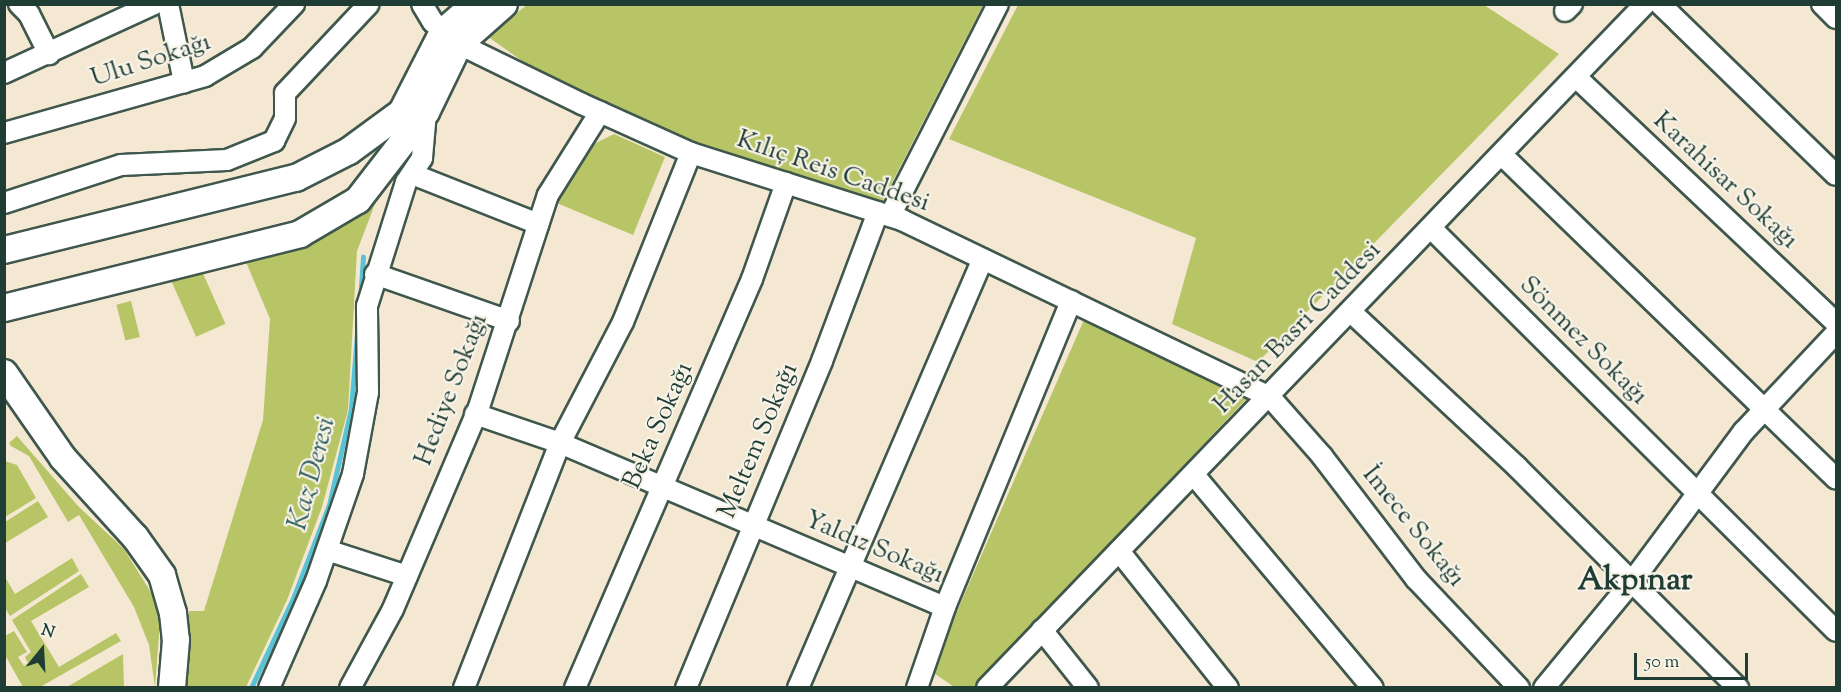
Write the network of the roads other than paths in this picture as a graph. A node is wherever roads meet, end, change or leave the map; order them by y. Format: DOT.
graph roads {
  1 [pos="19,4"];
  2 [pos="154,4"];
  3 [pos="168,4"];
  4 [pos="294,4"];
  5 [pos="369,4"];
  6 [pos="422,4"];
  7 [pos="475,4"];
  8 [pos="504,4"];
  9 [pos="998,4"];
  10 [pos="1646,4"];
  11 [pos="1660,4"];
  12 [pos="1822,4"];
  13 [pos="1836,18"];
  14 [pos="451,38"];
  15 [pos="49,54"];
  16 [pos="4,73"];
  17 [pos="1576,77"];
  18 [pos="184,82"];
  19 [pos="426,112"];
  20 [pos="600,112"];
  21 [pos="4,133"];
  22 [pos="691,153"];
  23 [pos="1502,155"];
  24 [pos="412,174"];
  25 [pos="1836,176"];
  26 [pos="786,183"];
  27 [pos="4,203"];
  28 [pos="884,214"];
  29 [pos="538,224"];
  30 [pos="1431,228"];
  31 [pos="4,250"];
  32 [pos="983,259"];
  33 [pos="375,274"];
  34 [pos="1071,301"];
  35 [pos="4,308"];
  36 [pos="1351,312"];
  37 [pos="509,321"];
  38 [pos="1836,323"];
  39 [pos="1836,333"];
  40 [pos="4,373"];
  41 [pos="1270,397"];
  42 [pos="1766,407"];
  43 [pos="475,414"];
  44 [pos="560,443"];
  45 [pos="1194,475"];
  46 [pos="1836,479"];
  47 [pos="661,487"];
  48 [pos="1696,492"];
  49 [pos="753,526"];
  50 [pos="327,550"];
  51 [pos="1119,551"];
  52 [pos="848,567"];
  53 [pos="407,576"];
  54 [pos="1631,583"];
  55 [pos="945,607"];
  56 [pos="1042,630"];
  57 [pos="1836,631"];
  58 [pos="1555,684"];
  59 [pos="172,687"];
  60 [pos="269,687"];
  61 [pos="350,687"];
  62 [pos="464,687"];
  63 [pos="575,687"];
  64 [pos="686,687"];
  65 [pos="798,687"];
  66 [pos="917,687"];
  67 [pos="987,687"];
  68 [pos="1088,687"];
  69 [pos="1228,687"];
  70 [pos="1373,687"];
  71 [pos="1519,687"];
  72 [pos="1738,687"];
  1 -- 15 [label="street"];
  2 -- 15 [label="street"];
  3 -- 18 [label="street"];
  4 -- 18 [label="street, Ulu Sokağı"];
  5 -- 27 [label="street"];
  6 -- 14 [label="street, Kılıç Reis Caddesi"];
  7 -- 14 [label="main road"];
  8 -- 14 [label="main road"];
  9 -- 28 [label="street, Meltem Sokağı"];
  10 -- 17 [label="street, Hasan Basri Caddesi"];
  11 -- 25 [label="street"];
  12 -- 13 [label="street"];
  14 -- 19 [label="main road"];
  14 -- 20 [label="street, Kılıç Reis Caddesi"];
  14 -- 31 [label="main road"];
  15 -- 16 [label="street"];
  17 -- 23 [label="street, Hasan Basri Caddesi"];
  17 -- 38 [label="street, Karahisar Sokağı"];
  18 -- 21 [label="street, Ulu Sokağı"];
  19 -- 24 [label="street"];
  19 -- 35 [label="main road"];
  20 -- 22 [label="street, Kılıç Reis Caddesi"];
  20 -- 29 [label="street, Hediye Sokağı"];
  22 -- 26 [label="street, Kılıç Reis Caddesi"];
  22 -- 44 [label="street"];
  23 -- 30 [label="street, Hasan Basri Caddesi"];
  23 -- 42 [label="street"];
  24 -- 29 [label="street"];
  24 -- 33 [label="street"];
  26 -- 28 [label="street, Kılıç Reis Caddesi"];
  26 -- 47 [label="street, Beka Sokağı"];
  28 -- 32 [label="street, Kılıç Reis Caddesi"];
  28 -- 49 [label="street, Meltem Sokağı"];
  29 -- 37 [label="street, Hediye Sokağı"];
  30 -- 36 [label="street, Hasan Basri Caddesi"];
  30 -- 48 [label="street, Sönmez Sokağı"];
  32 -- 34 [label="street, Kılıç Reis Caddesi"];
  32 -- 52 [label="street"];
  33 -- 37 [label="street"];
  33 -- 50 [label="street"];
  34 -- 41 [label="street, Kılıç Reis Caddesi"];
  34 -- 55 [label="street, Yaldız Sokağı"];
  36 -- 41 [label="street, Hasan Basri Caddesi"];
  36 -- 54 [label="street"];
  37 -- 43 [label="street, Hediye Sokağı"];
  39 -- 42 [label="street"];
  40 -- 59 [label="main road"];
  41 -- 45 [label="street, Hasan Basri Caddesi"];
  41 -- 71 [label="street, İmece Sokağı"];
  42 -- 46 [label="street"];
  42 -- 48 [label="street"];
  43 -- 44 [label="street, Yaldız Sokağı"];
  43 -- 53 [label="street, Hediye Sokağı"];
  44 -- 47 [label="street, Yaldız Sokağı"];
  44 -- 62 [label="street"];
  45 -- 51 [label="street, Hasan Basri Caddesi"];
  45 -- 70 [label="street"];
  47 -- 49 [label="street, Yaldız Sokağı"];
  47 -- 63 [label="street, Beka Sokağı"];
  48 -- 54 [label="street"];
  48 -- 57 [label="street, Sönmez Sokağı"];
  49 -- 52 [label="street, Yaldız Sokağı"];
  49 -- 64 [label="street, Meltem Sokağı"];
  50 -- 53 [label="street"];
  50 -- 60 [label="street"];
  51 -- 56 [label="street, Hasan Basri Caddesi"];
  51 -- 69 [label="street"];
  52 -- 55 [label="street, Yaldız Sokağı"];
  52 -- 65 [label="street"];
  53 -- 61 [label="street, Hediye Sokağı"];
  54 -- 58 [label="street"];
  54 -- 72 [label="street"];
  55 -- 66 [label="street"];
  56 -- 67 [label="street, Hasan Basri Caddesi"];
  56 -- 68 [label="street"];
}
